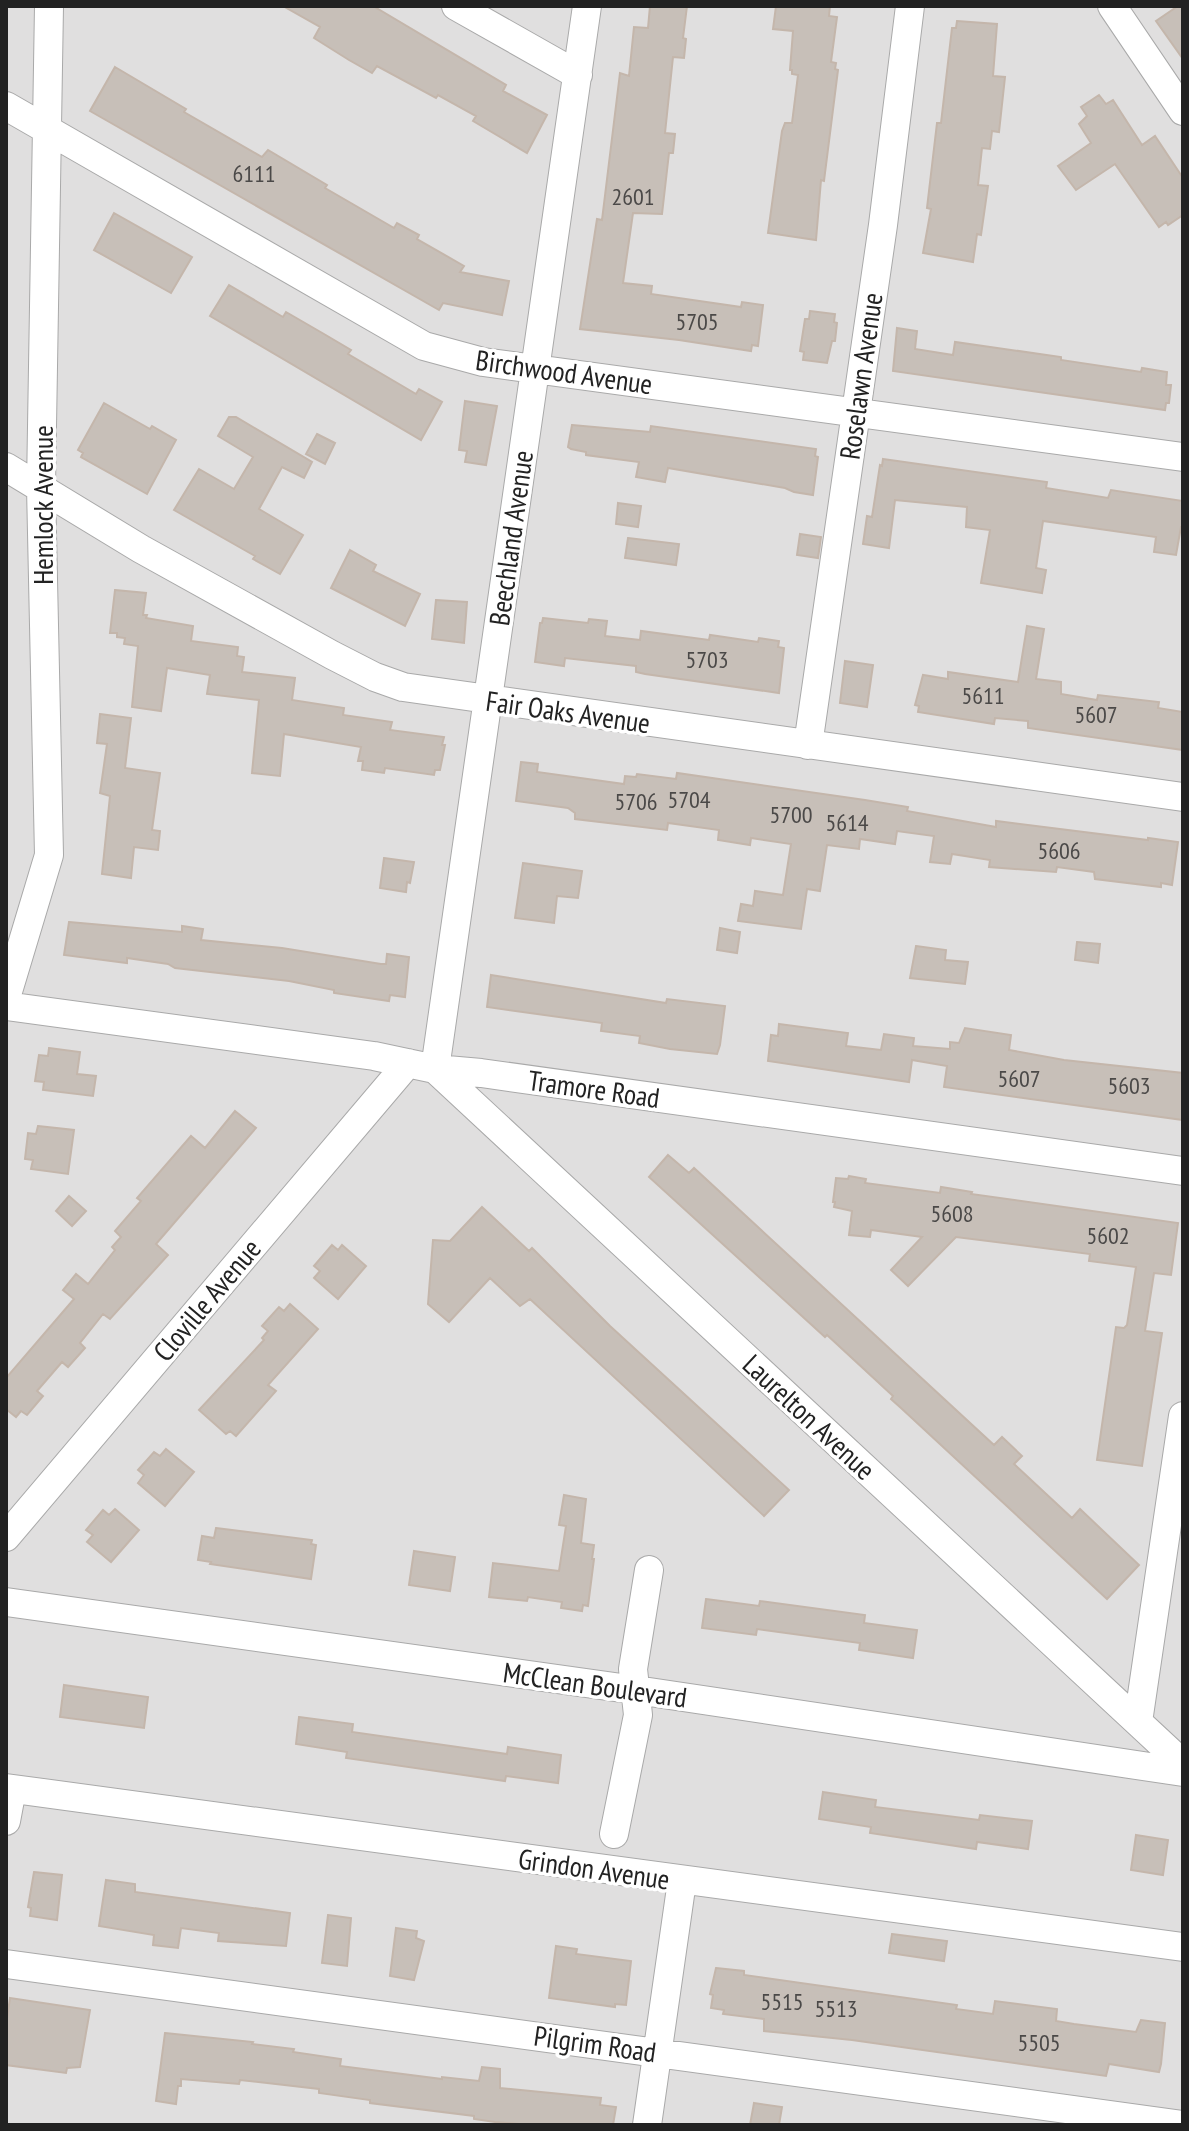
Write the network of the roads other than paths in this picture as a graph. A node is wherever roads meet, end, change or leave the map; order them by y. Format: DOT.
graph roads {
  1 [pos="49,6"];
  2 [pos="456,6"];
  3 [pos="587,6"];
  4 [pos="910,6"];
  5 [pos="1112,6"];
  6 [pos="578,75"];
  7 [pos="6,106"];
  8 [pos="1182,109"];
  9 [pos="46,128"];
  10 [pos="536,368"];
  11 [pos="855,412"];
  12 [pos="1183,457"];
  13 [pos="6,467"];
  14 [pos="41,487"];
  15 [pos="487,700"];
  16 [pos="808,745"];
  17 [pos="1183,797"];
  18 [pos="6,998"];
  19 [pos="6,1006"];
  20 [pos="422,1066"];
  21 [pos="1183,1171"];
  22 [pos="1183,1416"];
  23 [pos="1180,1465"];
  24 [pos="6,1537"];
  25 [pos="649,1570"];
  26 [pos="6,1602"];
  27 [pos="636,1690"];
  28 [pos="1138,1722"];
  29 [pos="1183,1764"];
  30 [pos="1183,1772"];
  31 [pos="9,1789"];
  32 [pos="6,1821"];
  33 [pos="614,1834"];
  34 [pos="682,1881"];
  35 [pos="1183,1947"];
  36 [pos="6,1964"];
  37 [pos="657,2052"];
  38 [pos="1176,2124"];
  39 [pos="647,2125"];
  1 -- 9 [label="street, Hemlock Avenue"];
  2 -- 6 [label="street"];
  3 -- 6 [label="street, Beechland Avenue"];
  4 -- 11 [label="street, Roselawn Avenue"];
  5 -- 8 [label="street"];
  6 -- 10 [label="street, Beechland Avenue"];
  7 -- 9 [label="street, Birchwood Avenue"];
  9 -- 10 [label="street, Birchwood Avenue"];
  9 -- 14 [label="street, Hemlock Avenue"];
  10 -- 11 [label="street, Birchwood Avenue"];
  10 -- 15 [label="street, Beechland Avenue"];
  11 -- 12 [label="street, Birchwood Avenue"];
  11 -- 16 [label="street, Roselawn Avenue"];
  13 -- 14 [label="street, Fair Oaks Avenue"];
  14 -- 15 [label="street, Fair Oaks Avenue"];
  14 -- 18 [label="street, Hemlock Avenue"];
  15 -- 16 [label="street, Fair Oaks Avenue"];
  15 -- 20 [label="street, Beechland Avenue"];
  16 -- 17 [label="street, Fair Oaks Avenue"];
  19 -- 20 [label="street, Tramore Road"];
  20 -- 21 [label="street, Tramore Road"];
  20 -- 24 [label="street, Cloville Avenue"];
  20 -- 28 [label="street, Laurelton Avenue"];
  22 -- 23 [label="street"];
  23 -- 28 [label="street"];
  25 -- 27 [label="street"];
  26 -- 27 [label="street, McClean Boulevard"];
  27 -- 30 [label="street, McClean Boulevard"];
  27 -- 33 [label="street"];
  28 -- 29 [label="street, Laurelton Avenue"];
  31 -- 32 [label="street"];
  31 -- 34 [label="street, Grindon Avenue"];
  34 -- 35 [label="street, Grindon Avenue"];
  34 -- 37 [label="street"];
  36 -- 37 [label="street, Pilgrim Road"];
  37 -- 38 [label="street, Pilgrim Road"];
  37 -- 39 [label="street"];
}
